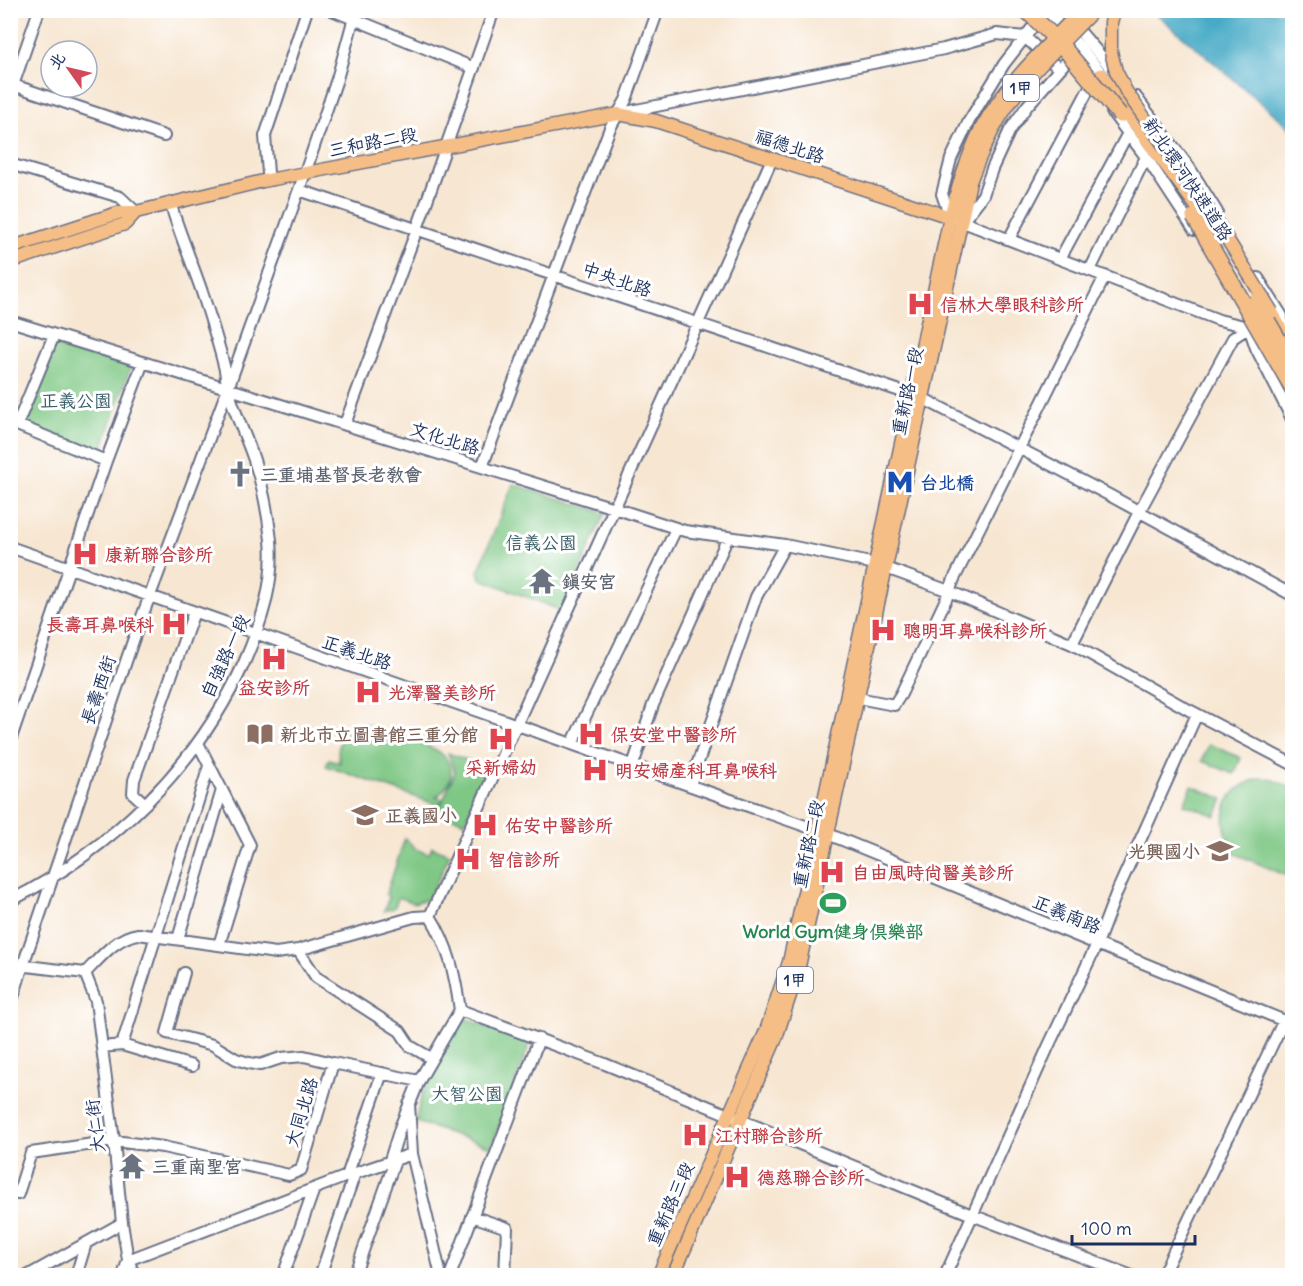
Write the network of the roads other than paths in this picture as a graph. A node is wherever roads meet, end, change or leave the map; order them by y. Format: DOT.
graph roads {
  1 [pos="39,10"];
  2 [pos="307,10"];
  3 [pos="332,10"];
  4 [pos="494,10"];
  5 [pos="658,10"];
  6 [pos="1025,10"];
  7 [pos="1046,10"];
  8 [pos="1053,10"];
  9 [pos="1081,10"];
  10 [pos="1094,10"];
  11 [pos="1115,10"];
  12 [pos="1064,13"];
  13 [pos="354,15"];
  14 [pos="1038,17"];
  15 [pos="1025,37"];
  16 [pos="1084,43"];
  17 [pos="1069,58"];
  18 [pos="474,68"];
  19 [pos="1059,69"];
  20 [pos="1096,80"];
  21 [pos="12,90"];
  22 [pos="618,114"];
  23 [pos="1128,133"];
  24 [pos="164,136"];
  25 [pos="446,147"];
  26 [pos="1146,157"];
  27 [pos="772,159"];
  28 [pos="10,164"];
  29 [pos="305,173"];
  30 [pos="271,180"];
  31 [pos="966,180"];
  32 [pos="299,190"];
  33 [pos="170,202"];
  34 [pos="136,212"];
  35 [pos="950,217"];
  36 [pos="963,221"];
  37 [pos="417,229"];
  38 [pos="1010,239"];
  39 [pos="10,248"];
  40 [pos="1060,259"];
  41 [pos="10,262"];
  42 [pos="1090,270"];
  43 [pos="554,275"];
  44 [pos="1105,276"];
  45 [pos="10,321"];
  46 [pos="698,324"];
  47 [pos="1249,327"];
  48 [pos="1282,331"];
  49 [pos="54,335"];
  50 [pos="1290,356"];
  51 [pos="143,362"];
  52 [pos="1293,386"];
  53 [pos="228,388"];
  54 [pos="918,397"];
  55 [pos="1293,418"];
  56 [pos="345,424"];
  57 [pos="1019,449"];
  58 [pos="106,461"];
  59 [pos="482,467"];
  60 [pos="614,508"];
  61 [pos="1139,512"];
  62 [pos="675,529"];
  63 [pos="729,537"];
  64 [pos="785,545"];
  65 [pos="10,547"];
  66 [pos="881,566"];
  67 [pos="69,568"];
  68 [pos="949,591"];
  69 [pos="1293,595"];
  70 [pos="150,597"];
  71 [pos="194,612"];
  72 [pos="256,634"];
  73 [pos="1072,644"];
  74 [pos="858,698"];
  75 [pos="1197,714"];
  76 [pos="516,725"];
  77 [pos="11,738"];
  78 [pos="198,743"];
  79 [pos="572,744"];
  80 [pos="1293,764"];
  81 [pos="209,765"];
  82 [pos="633,765"];
  83 [pos="690,785"];
  84 [pos="222,790"];
  85 [pos="145,804"];
  86 [pos="823,832"];
  87 [pos="54,876"];
  88 [pos="10,901"];
  89 [pos="430,916"];
  90 [pos="156,937"];
  91 [pos="178,939"];
  92 [pos="1097,944"];
  93 [pos="219,945"];
  94 [pos="298,950"];
  95 [pos="10,964"];
  96 [pos="23,965"];
  97 [pos="85,973"];
  98 [pos="184,973"];
  99 [pos="10,1007"];
  100 [pos="460,1010"];
  101 [pos="1288,1022"];
  102 [pos="539,1040"];
  103 [pos="122,1045"];
  104 [pos="102,1047"];
  105 [pos="431,1058"];
  106 [pos="333,1063"];
  107 [pos="192,1066"];
  108 [pos="382,1073"];
  109 [pos="419,1080"];
  110 [pos="409,1104"];
  111 [pos="735,1117"];
  112 [pos="114,1141"];
  113 [pos="412,1154"];
  114 [pos="393,1159"];
  115 [pos="351,1174"];
  116 [pos="314,1189"];
  117 [pos="10,1193"];
  118 [pos="972,1215"];
  119 [pos="472,1216"];
  120 [pos="122,1223"];
  121 [pos="86,1243"];
  122 [pos="128,1260"];
  123 [pos="10,1271"];
  124 [pos="13,1275"];
  125 [pos="27,1275"];
  126 [pos="76,1275"];
  127 [pos="123,1275"];
  128 [pos="135,1275"];
  129 [pos="283,1275"];
  130 [pos="320,1275"];
  131 [pos="354,1275"];
  132 [pos="441,1275"];
  133 [pos="450,1275"];
  134 [pos="505,1275"];
  135 [pos="658,1275"];
  136 [pos="673,1275"];
  137 [pos="945,1275"];
  138 [pos="1132,1275"];
  139 [pos="1162,1275"];
  1 -- 21 [label="street"];
  2 -- 30 [label="street"];
  3 -- 13 [label="street"];
  4 -- 18 [label="street"];
  5 -- 22 [label="street"];
  6 -- 14 [label="street"];
  6 -- 52 [label="highway, 新北環河快速道路, bridge"];
  7 -- 14 [label="street, 重新路一段"];
  7 -- 16 [label="street"];
  8 -- 12 [label="street"];
  9 -- 31 [label="main road, 1甲, bridge"];
  10 -- 31 [label="main road, 1甲, bridge"];
  11 -- 48 [label="main road, bridge"];
  12 -- 16 [label="street"];
  13 -- 18 [label="street"];
  13 -- 29 [label="street, 長壽西街"];
  14 -- 15 [label="street, 重新路一段"];
  14 -- 17 [label="street"];
  14 -- 20 [label="highway, 新北環河快速道路, bridge"];
  15 -- 19 [label="street"];
  15 -- 22 [label="street"];
  15 -- 35 [label="street, 重新路一段"];
  16 -- 17 [label="street, 重新路一段"];
  16 -- 48 [label="street"];
  17 -- 19 [label="street, 重新路一段"];
  17 -- 20 [label="street"];
  18 -- 25 [label="street"];
  19 -- 36 [label="street, 重新路一段"];
  20 -- 23 [label="street"];
  20 -- 38 [label="street"];
  20 -- 50 [label="highway, 新北環河快速道路, bridge"];
  21 -- 24 [label="street"];
  22 -- 25 [label="main road, 三和路二段"];
  22 -- 27 [label="main road, 福德北路"];
  22 -- 43 [label="street"];
  23 -- 26 [label="street"];
  23 -- 40 [label="street"];
  25 -- 29 [label="main road, 三和路二段"];
  25 -- 37 [label="street"];
  26 -- 42 [label="street"];
  26 -- 47 [label="street"];
  27 -- 35 [label="main road, 福德北路"];
  27 -- 46 [label="street"];
  28 -- 34 [label="street"];
  29 -- 30 [label="main road, 三和路二段"];
  29 -- 32 [label="street, 長壽西街"];
  30 -- 33 [label="main road, 三和路二段"];
  31 -- 35 [label="main road, 重新路一段 / 1甲"];
  31 -- 36 [label="main road, 重新路一段 / 1甲"];
  32 -- 37 [label="street, 中央北路"];
  32 -- 53 [label="street, 長壽西街"];
  33 -- 34 [label="main road, 三和路二段"];
  33 -- 53 [label="street, 自強路一段"];
  34 -- 39 [label="main road, 三和路二段"];
  34 -- 41 [label="main road, 三和路二段"];
  35 -- 36 [label="street"];
  35 -- 54 [label="main road, 重新路一段 / 1甲"];
  36 -- 38 [label="street"];
  36 -- 54 [label="main road, 重新路一段 / 1甲"];
  37 -- 43 [label="street, 中央北路"];
  37 -- 56 [label="street"];
  38 -- 40 [label="street"];
  40 -- 42 [label="street"];
  42 -- 44 [label="street"];
  43 -- 46 [label="street, 中央北路"];
  43 -- 59 [label="street"];
  44 -- 47 [label="street"];
  44 -- 57 [label="street"];
  45 -- 49 [label="street, 文化北路"];
  46 -- 54 [label="street, 中央北路"];
  46 -- 60 [label="street"];
  47 -- 48 [label="street"];
  47 -- 52 [label="street"];
  47 -- 55 [label="street"];
  47 -- 61 [label="street"];
  48 -- 50 [label="highway"];
  49 -- 51 [label="street, 文化北路"];
  49 -- 58 [label="street"];
  51 -- 53 [label="street, 文化北路"];
  51 -- 58 [label="street"];
  53 -- 56 [label="street, 文化北路"];
  53 -- 70 [label="street, 長壽西街"];
  53 -- 72 [label="street, 自強路一段"];
  54 -- 57 [label="street, 中央北路"];
  54 -- 66 [label="main road, 重新路一段 / 1甲"];
  56 -- 59 [label="street, 文化北路"];
  57 -- 61 [label="street, 中央北路"];
  57 -- 68 [label="street"];
  58 -- 67 [label="street"];
  59 -- 60 [label="street, 文化北路"];
  60 -- 62 [label="street, 文化北路"];
  60 -- 76 [label="street"];
  61 -- 69 [label="street, 中央北路"];
  61 -- 73 [label="street"];
  62 -- 63 [label="street, 文化北路"];
  62 -- 79 [label="street"];
  63 -- 64 [label="street, 文化北路"];
  63 -- 82 [label="street"];
  64 -- 66 [label="street, 文化北路"];
  64 -- 83 [label="street"];
  65 -- 67 [label="street, 正義北路"];
  66 -- 68 [label="street, 文化北路"];
  66 -- 74 [label="main road, 重新路二段 / 1甲"];
  66 -- 86 [label="main road, 重新路二段 / 1甲"];
  67 -- 70 [label="street, 正義北路"];
  67 -- 77 [label="street"];
  68 -- 73 [label="street, 文化北路"];
  68 -- 74 [label="street"];
  70 -- 71 [label="street, 正義北路"];
  70 -- 87 [label="street, 長壽西街"];
  71 -- 72 [label="street, 正義北路"];
  71 -- 85 [label="street"];
  72 -- 76 [label="street, 正義北路"];
  72 -- 78 [label="street, 自強路一段"];
  73 -- 75 [label="street, 文化北路"];
  74 -- 86 [label="main road, 重新路二段 / 1甲"];
  75 -- 80 [label="street, 文化北路"];
  75 -- 92 [label="street"];
  76 -- 79 [label="street, 正義北路"];
  76 -- 89 [label="street"];
  78 -- 81 [label="street"];
  78 -- 85 [label="street, 自強路一段"];
  79 -- 82 [label="street, 正義北路"];
  81 -- 84 [label="street"];
  81 -- 90 [label="street"];
  82 -- 83 [label="street, 正義北路"];
  83 -- 86 [label="street, 正義北路"];
  84 -- 91 [label="street"];
  84 -- 93 [label="street"];
  85 -- 87 [label="street, 自強路一段"];
  86 -- 92 [label="street, 正義南路"];
  86 -- 111 [label="main road, 重新路二段 / 1甲"];
  87 -- 88 [label="street, 自強路一段"];
  87 -- 96 [label="street, 長壽西街"];
  89 -- 94 [label="street"];
  89 -- 100 [label="street"];
  90 -- 91 [label="street"];
  90 -- 97 [label="street"];
  90 -- 103 [label="street"];
  91 -- 93 [label="street"];
  92 -- 101 [label="street, 正義南路"];
  92 -- 118 [label="street"];
  93 -- 94 [label="street"];
  94 -- 105 [label="street"];
  95 -- 96 [label="street"];
  96 -- 97 [label="street"];
  96 -- 99 [label="street, 長壽西街"];
  97 -- 104 [label="street, 大仁街"];
  98 -- 106 [label="street"];
  100 -- 102 [label="street"];
  100 -- 105 [label="street"];
  101 -- 139 [label="street"];
  102 -- 111 [label="street"];
  102 -- 119 [label="street"];
  103 -- 104 [label="street"];
  103 -- 107 [label="street"];
  104 -- 112 [label="street, 大仁街"];
  105 -- 109 [label="street"];
  106 -- 108 [label="street, 大同北路"];
  106 -- 112 [label="street, 大同北路"];
  108 -- 109 [label="street, 大同北路"];
  108 -- 115 [label="street"];
  109 -- 110 [label="street"];
  110 -- 113 [label="street"];
  110 -- 114 [label="street"];
  111 -- 118 [label="street"];
  111 -- 135 [label="main road, 重新路三段 / 1甲"];
  111 -- 136 [label="main road, 重新路三段 / 1甲"];
  112 -- 117 [label="street, 大同北路"];
  112 -- 120 [label="street, 大仁街"];
  113 -- 114 [label="street"];
  113 -- 132 [label="street"];
  114 -- 115 [label="street"];
  114 -- 131 [label="street"];
  115 -- 116 [label="street"];
  115 -- 130 [label="street"];
  116 -- 122 [label="street"];
  116 -- 129 [label="street"];
  118 -- 137 [label="street"];
  118 -- 138 [label="street"];
  119 -- 133 [label="street"];
  119 -- 134 [label="street"];
  120 -- 121 [label="street"];
  120 -- 122 [label="street, 大仁街"];
  121 -- 125 [label="street"];
  121 -- 126 [label="street"];
  122 -- 127 [label="street"];
  122 -- 128 [label="street, 大仁街"];
  123 -- 124 [label="street"];
}
